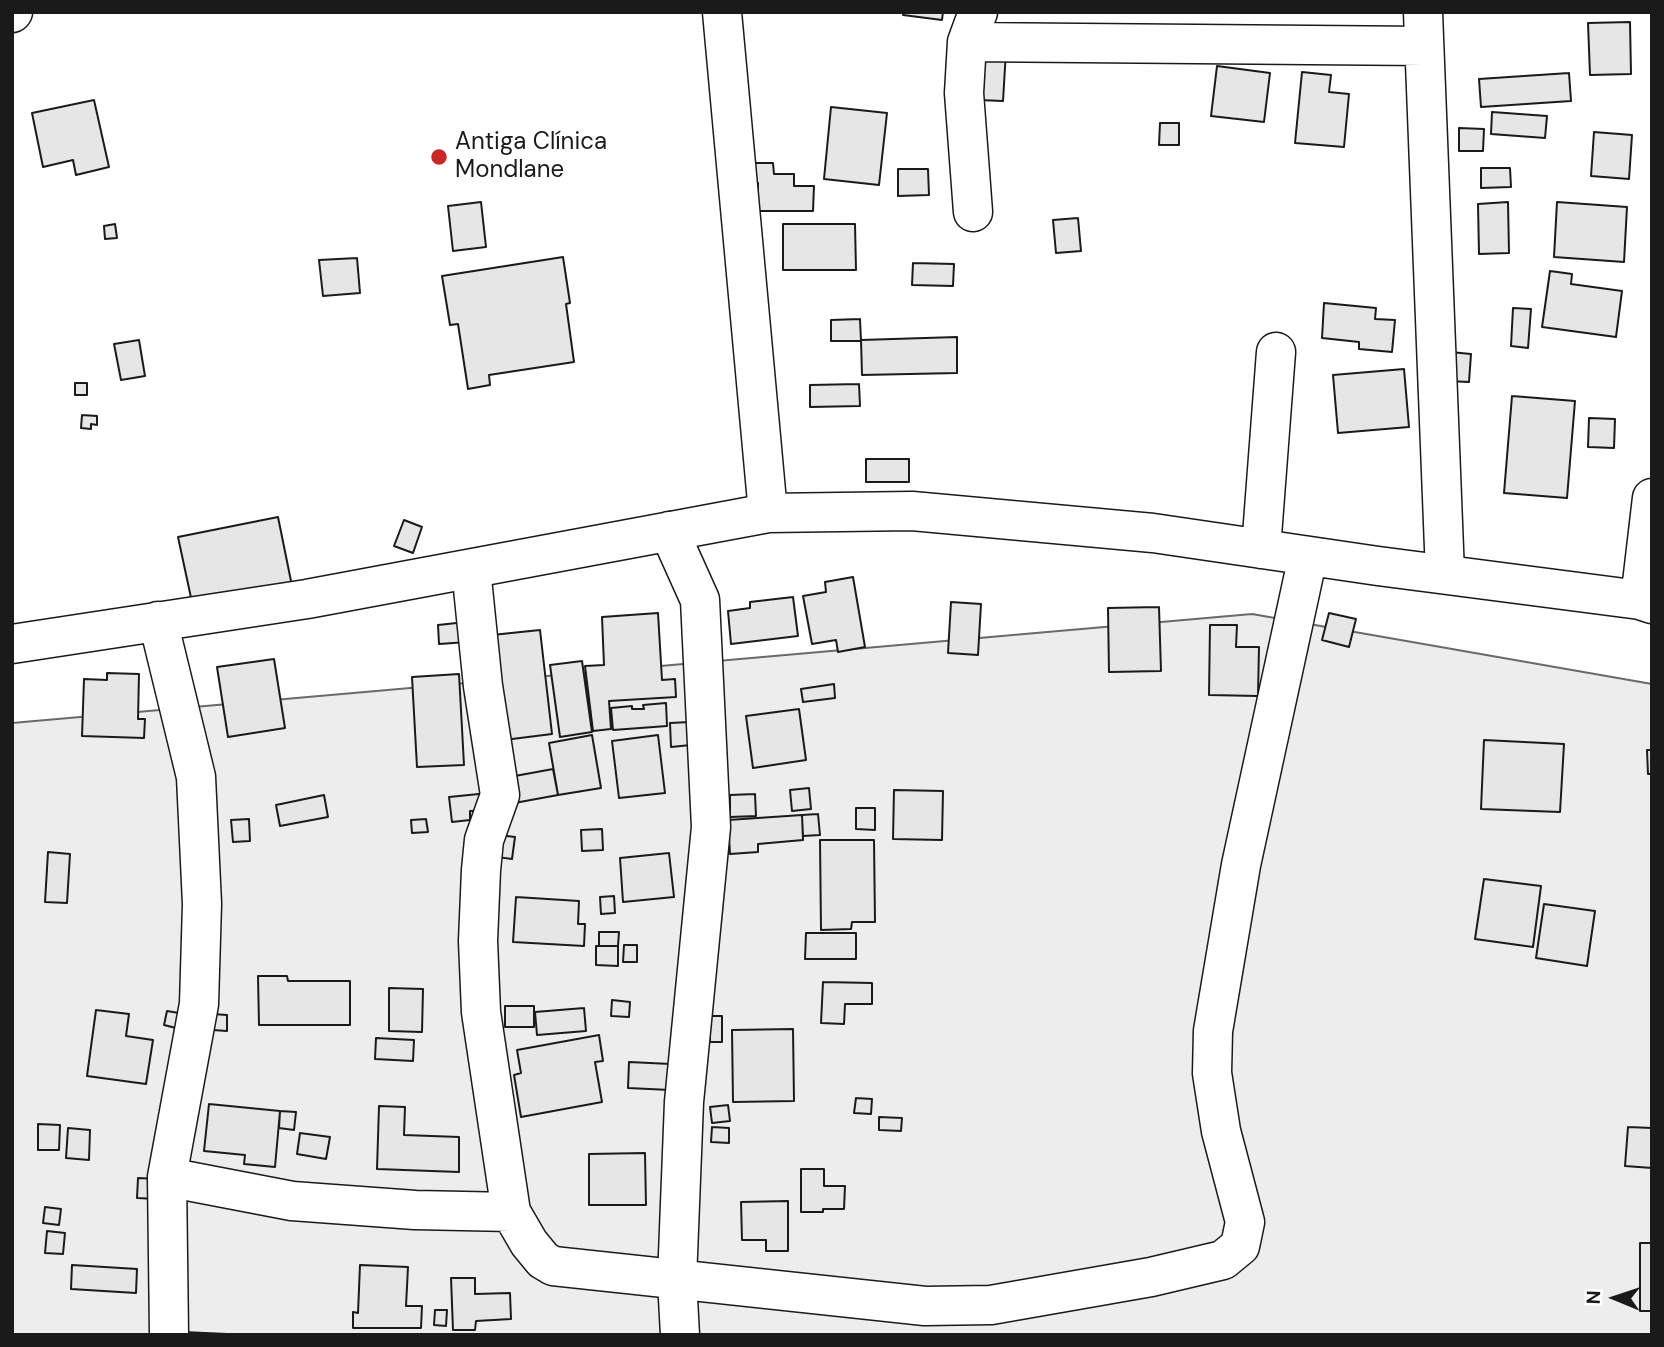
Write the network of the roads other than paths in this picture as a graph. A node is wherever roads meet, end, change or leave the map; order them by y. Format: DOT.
graph roads {
  1 [pos="722,12"];
  2 [pos="972,27"];
  3 [pos="1424,29"];
  4 [pos="973,212"];
  5 [pos="1276,352"];
  6 [pos="1652,498"];
  7 [pos="768,513"];
  8 [pos="669,531"];
  9 [pos="1261,548"];
  10 [pos="1308,556"];
  11 [pos="471,569"];
  12 [pos="1445,574"];
  13 [pos="1646,602"];
  14 [pos="158,621"];
  15 [pos="12,644"];
  16 [pos="167,1177"];
  17 [pos="511,1212"];
  18 [pos="677,1280"];
  19 [pos="169,1335"];
  20 [pos="680,1335"];
  1 -- 7 [label="street"];
  2 -- 3 [label="street"];
  2 -- 4 [label="street"];
  3 -- 12 [label="street"];
  5 -- 9 [label="street"];
  6 -- 13 [label="street"];
  7 -- 8 [label="street"];
  7 -- 9 [label="street"];
  8 -- 11 [label="street"];
  8 -- 18 [label="street"];
  9 -- 10 [label="street"];
  10 -- 12 [label="street"];
  10 -- 18 [label="street"];
  11 -- 14 [label="street"];
  11 -- 17 [label="street"];
  12 -- 13 [label="street"];
  14 -- 15 [label="street"];
  14 -- 16 [label="street"];
  16 -- 17 [label="street"];
  16 -- 19 [label="street"];
  17 -- 18 [label="street"];
  18 -- 20 [label="street"];
}
